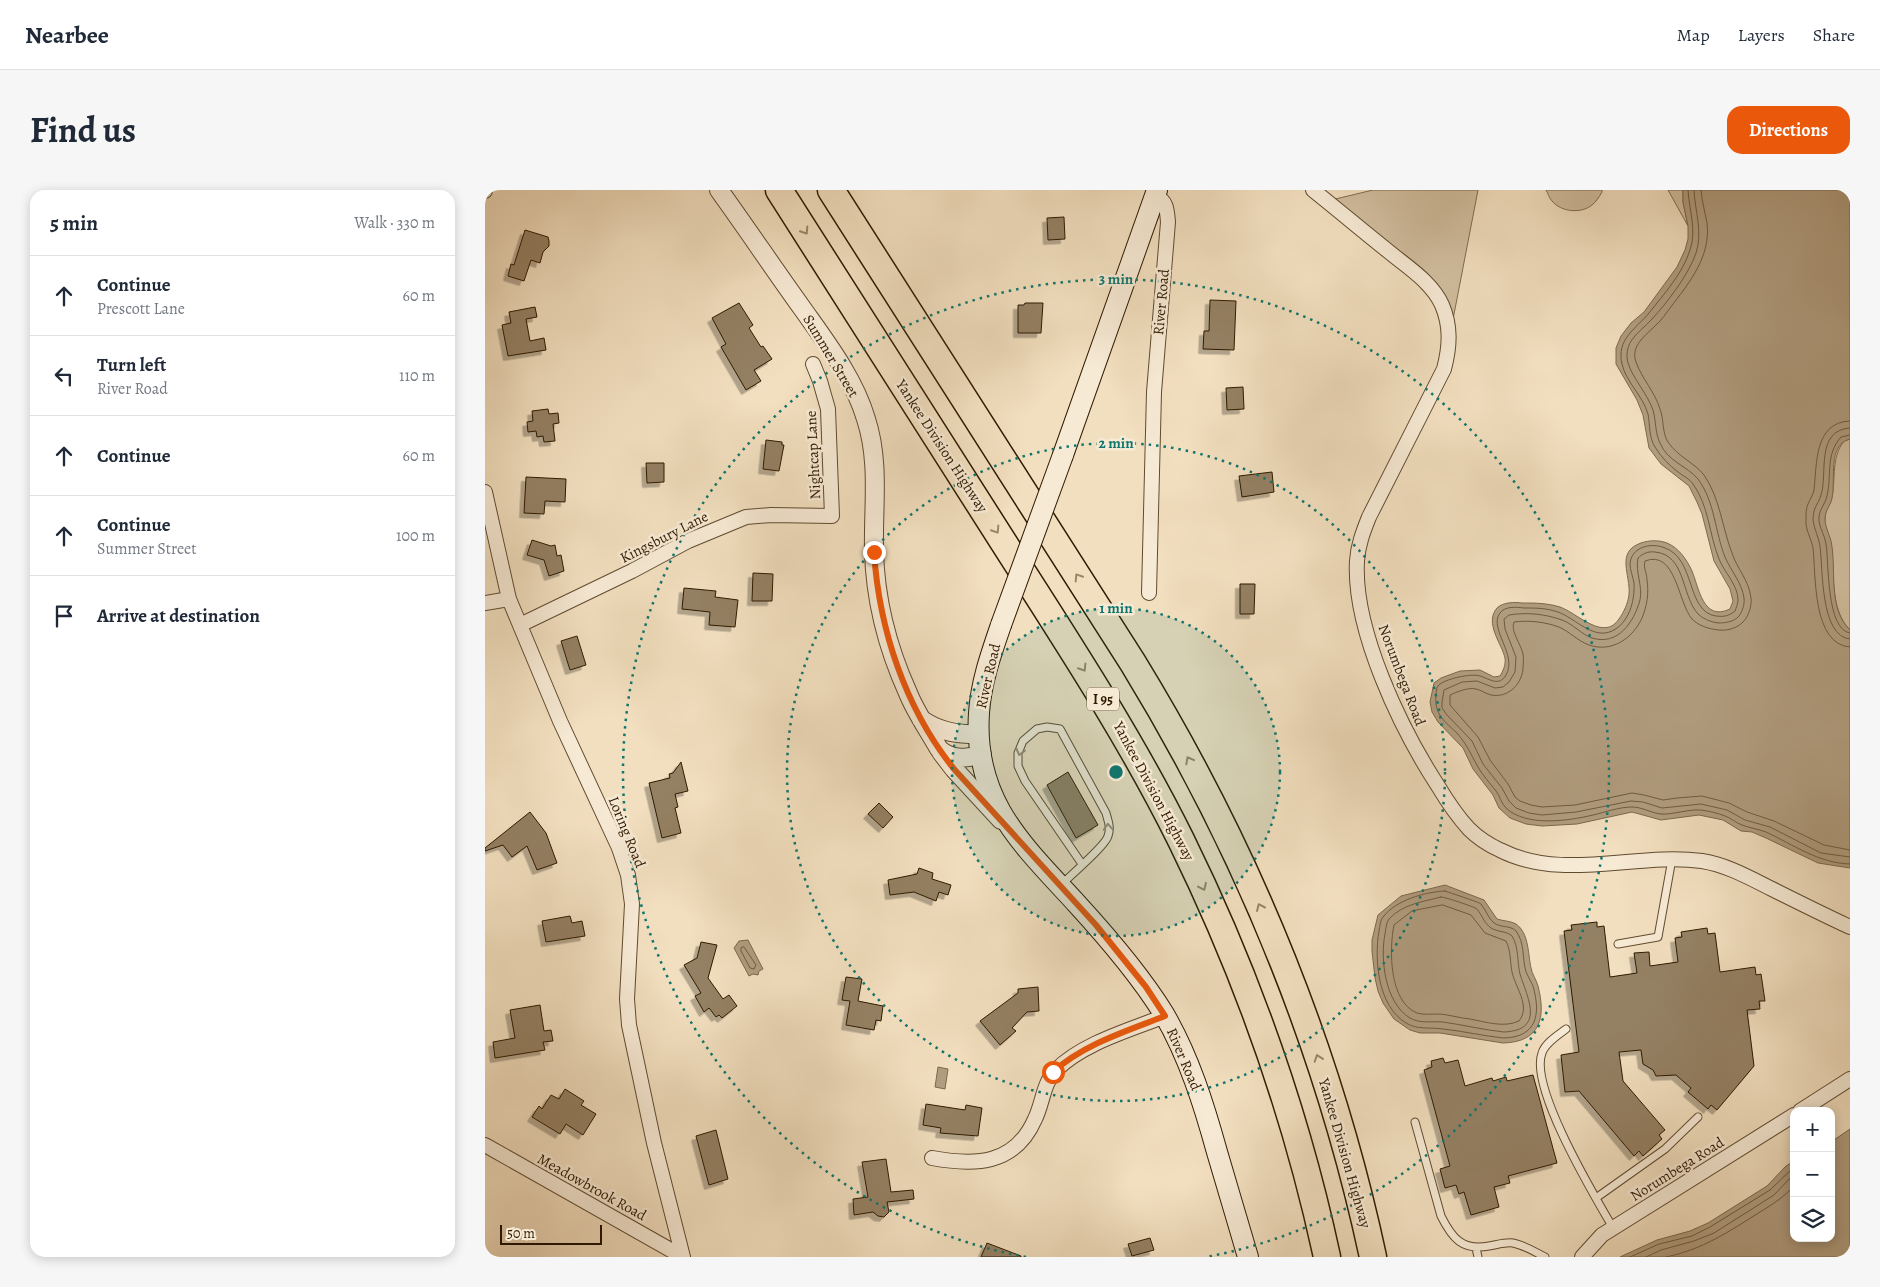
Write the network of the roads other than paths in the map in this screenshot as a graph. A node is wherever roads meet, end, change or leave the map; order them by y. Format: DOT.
graph roads {
  1 [pos="719,190"];
  2 [pos="779,190"];
  3 [pos="831,190"];
  4 [pos="1313,190"];
  5 [pos="1156,193"];
  6 [pos="813,364"];
  7 [pos="485,492"];
  8 [pos="831,516"];
  9 [pos="1149,593"];
  10 [pos="509,598"];
  11 [pos="485,603"];
  12 [pos="520,625"];
  13 [pos="921,718"];
  14 [pos="979,734"];
  15 [pos="939,749"];
  16 [pos="982,754"];
  17 [pos="1014,835"];
  18 [pos="1672,858"];
  19 [pos="1082,864"];
  20 [pos="1060,886"];
  21 [pos="1850,928"];
  22 [pos="1618,944"];
  23 [pos="1165,1016"];
  24 [pos="1566,1029"];
  25 [pos="1850,1078"];
  26 [pos="1806,1107"];
  27 [pos="1698,1117"];
  28 [pos="1790,1117"];
  29 [pos="1415,1122"];
  30 [pos="485,1145"];
  31 [pos="932,1158"];
  32 [pos="1596,1198"];
  33 [pos="1613,1228"];
  34 [pos="1475,1248"];
  35 [pos="1529,1254"];
  36 [pos="683,1257"];
  37 [pos="1248,1257"];
  38 [pos="1327,1257"];
  39 [pos="1373,1257"];
  40 [pos="1477,1257"];
  41 [pos="1545,1257"];
  42 [pos="1582,1257"];
  1 -- 13 [label="street, Summer Street"];
  2 -- 38 [label="highway, Yankee Division Highway / I 95, one-way"];
  39 -- 3 [label="highway, Yankee Division Highway, one-way"];
  4 -- 18 [label="street, Norumbega Road"];
  5 -- 9 [label="street, River Road"];
  5 -- 14 [label="main road, River Road, bridge"];
  6 -- 8 [label="street, Nightcap Lane"];
  7 -- 10 [label="street, Loring Road"];
  8 -- 12 [label="street, Kingsbury Lane"];
  10 -- 11 [label="street"];
  10 -- 12 [label="street, Loring Road"];
  12 -- 36 [label="street, Loring Road"];
  13 -- 14 [label="street"];
  13 -- 15 [label="street, Summer Street"];
  14 -- 16 [label="main road, River Road"];
  15 -- 16 [label="street"];
  15 -- 17 [label="street, Summer Street"];
  16 -- 17 [label="main road, River Road"];
  17 -- 20 [label="main road, River Road"];
  18 -- 21 [label="street, Norumbega Road"];
  18 -- 22 [label="lane"];
  19 -- 19 [label="lane, one-way"];
  19 -- 20 [label="lane"];
  20 -- 23 [label="main road, River Road"];
  23 -- 31 [label="street"];
  23 -- 37 [label="main road, River Road"];
  24 -- 32 [label="lane"];
  25 -- 26 [label="street"];
  27 -- 32 [label="lane"];
  28 -- 33 [label="street, Norumbega Road"];
  29 -- 34 [label="lane"];
  30 -- 36 [label="street, Meadowbrook Road"];
  32 -- 33 [label="lane"];
  33 -- 42 [label="street, Norumbega Road"];
  34 -- 35 [label="lane"];
  34 -- 40 [label="lane"];
  35 -- 41 [label="lane"];
}
